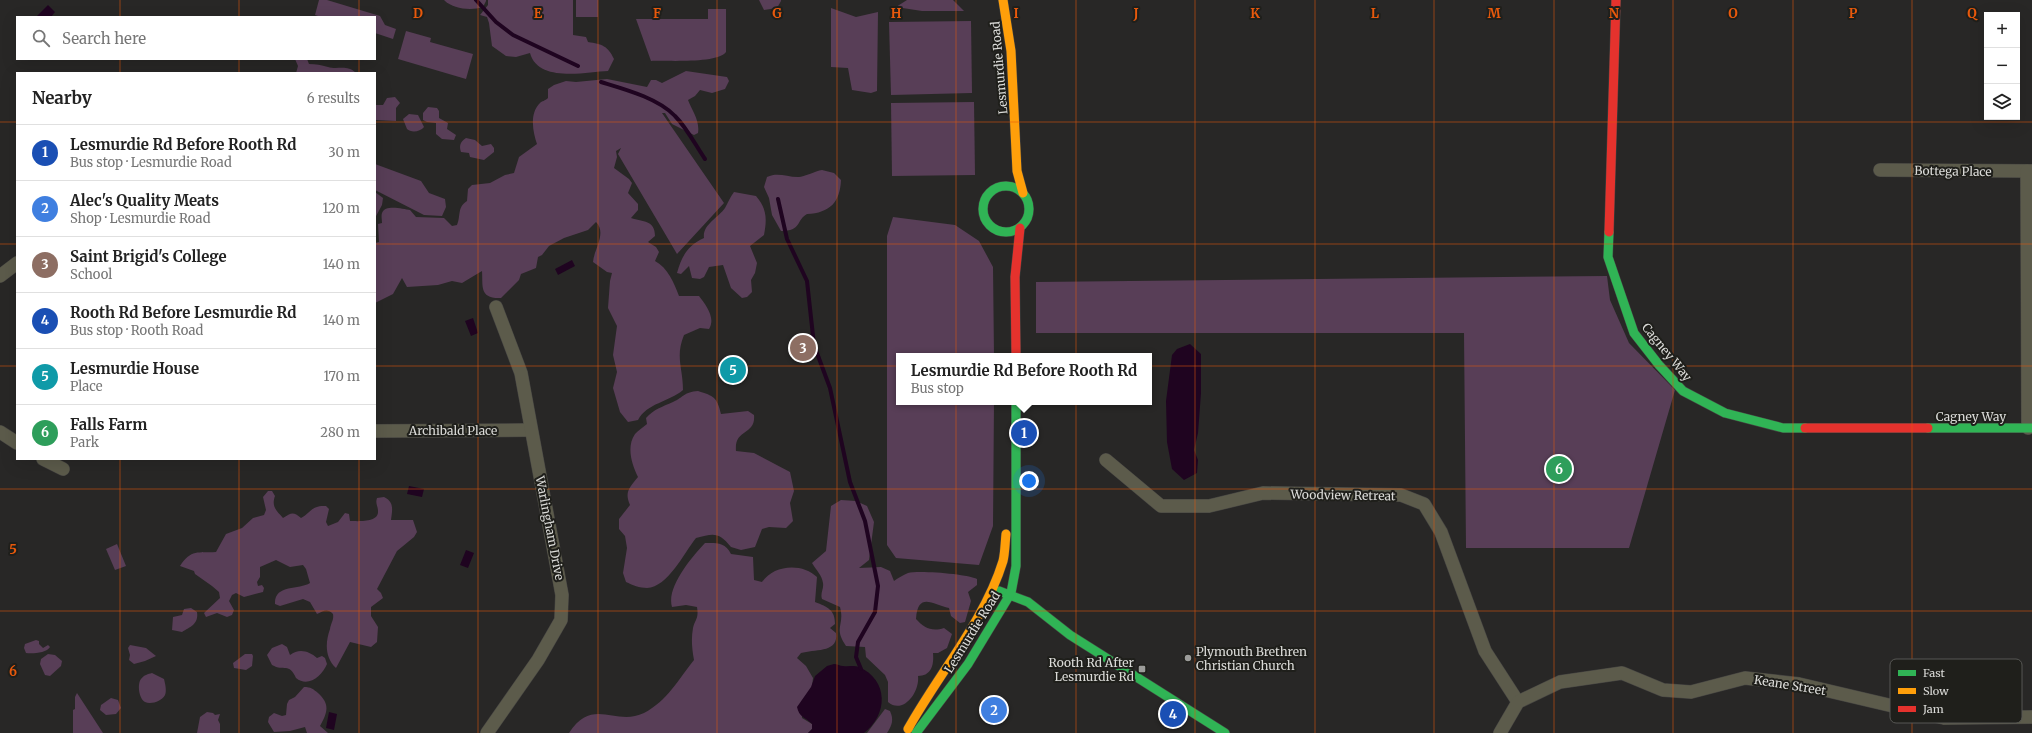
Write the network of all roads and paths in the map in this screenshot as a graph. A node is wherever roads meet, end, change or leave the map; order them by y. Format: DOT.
graph roads {
  1 [pos="1004,0"];
  2 [pos="1616,0"];
  3 [pos="1015,135"];
  4 [pos="1008,161"];
  5 [pos="1880,170"];
  6 [pos="2029,171"];
  7 [pos="1003,176"];
  8 [pos="998,188"];
  9 [pos="1023,193"];
  10 [pos="1020,228"];
  11 [pos="998,231"];
  12 [pos="1002,242"];
  13 [pos="1007,255"];
  14 [pos="16,264"];
  15 [pos="0,276"];
  16 [pos="1015,277"];
  17 [pos="496,307"];
  18 [pos="1016,353"];
  19 [pos="1016,405"];
  20 [pos="2030,428"];
  21 [pos="531,430"];
  22 [pos="376,431"];
  23 [pos="0,432"];
  24 [pos="16,442"];
  25 [pos="1017,459"];
  26 [pos="44,460"];
  27 [pos="1106,460"];
  28 [pos="63,469"];
  29 [pos="992,590"];
  30 [pos="1011,593"];
  31 [pos="1008,607"];
  32 [pos="1030,617"];
  33 [pos="1070,635"];
  34 [pos="1518,702"];
  35 [pos="1890,705"];
  36 [pos="2022,717"];
  37 [pos="2032,717"];
  38 [pos="487,733"];
  39 [pos="906,733"];
  40 [pos="916,733"];
  41 [pos="1225,733"];
  42 [pos="1500,733"];
  1 -- 3 [label="main road, Lesmurdie Road"];
  2 -- 20 [label="main road, Cagney Way"];
  3 -- 4 [label="main road, Lesmurdie Road"];
  3 -- 9 [label="main road, Lesmurdie Road"];
  5 -- 6 [label="street, Bottega Place"];
  6 -- 20 [label="street, Bottega Place"];
  7 -- 8 [label="main road"];
  8 -- 9 [label="main road"];
  8 -- 11 [label="main road"];
  9 -- 10 [label="main road, Lesmurdie Road"];
  10 -- 11 [label="main road"];
  10 -- 16 [label="main road, Lesmurdie Road"];
  11 -- 12 [label="main road"];
  13 -- 16 [label="main road, Lesmurdie Road"];
  14 -- 15 [label="street"];
  16 -- 18 [label="main road, Lesmurdie Road"];
  17 -- 21 [label="street, Warlingham Drive"];
  19 -- 25 [label="main road, Lesmurdie Road"];
  21 -- 22 [label="street, Archibald Place"];
  21 -- 38 [label="street, Warlingham Drive"];
  23 -- 24 [label="street"];
  25 -- 29 [label="main road, Lesmurdie Road"];
  25 -- 30 [label="main road, Lesmurdie Road"];
  26 -- 28 [label="street"];
  27 -- 34 [label="street, Woodview Retreat"];
  29 -- 30 [label="main road"];
  29 -- 31 [label="main road"];
  29 -- 39 [label="main road, Lesmurdie Road"];
  30 -- 31 [label="main road, Lesmurdie Road"];
  30 -- 33 [label="main road"];
  31 -- 40 [label="main road, Lesmurdie Road"];
  32 -- 33 [label="main road"];
  33 -- 41 [label="main road"];
  34 -- 35 [label="street, Keane Street"];
  34 -- 42 [label="street"];
  36 -- 37 [label="street, Keane Street"];
}
